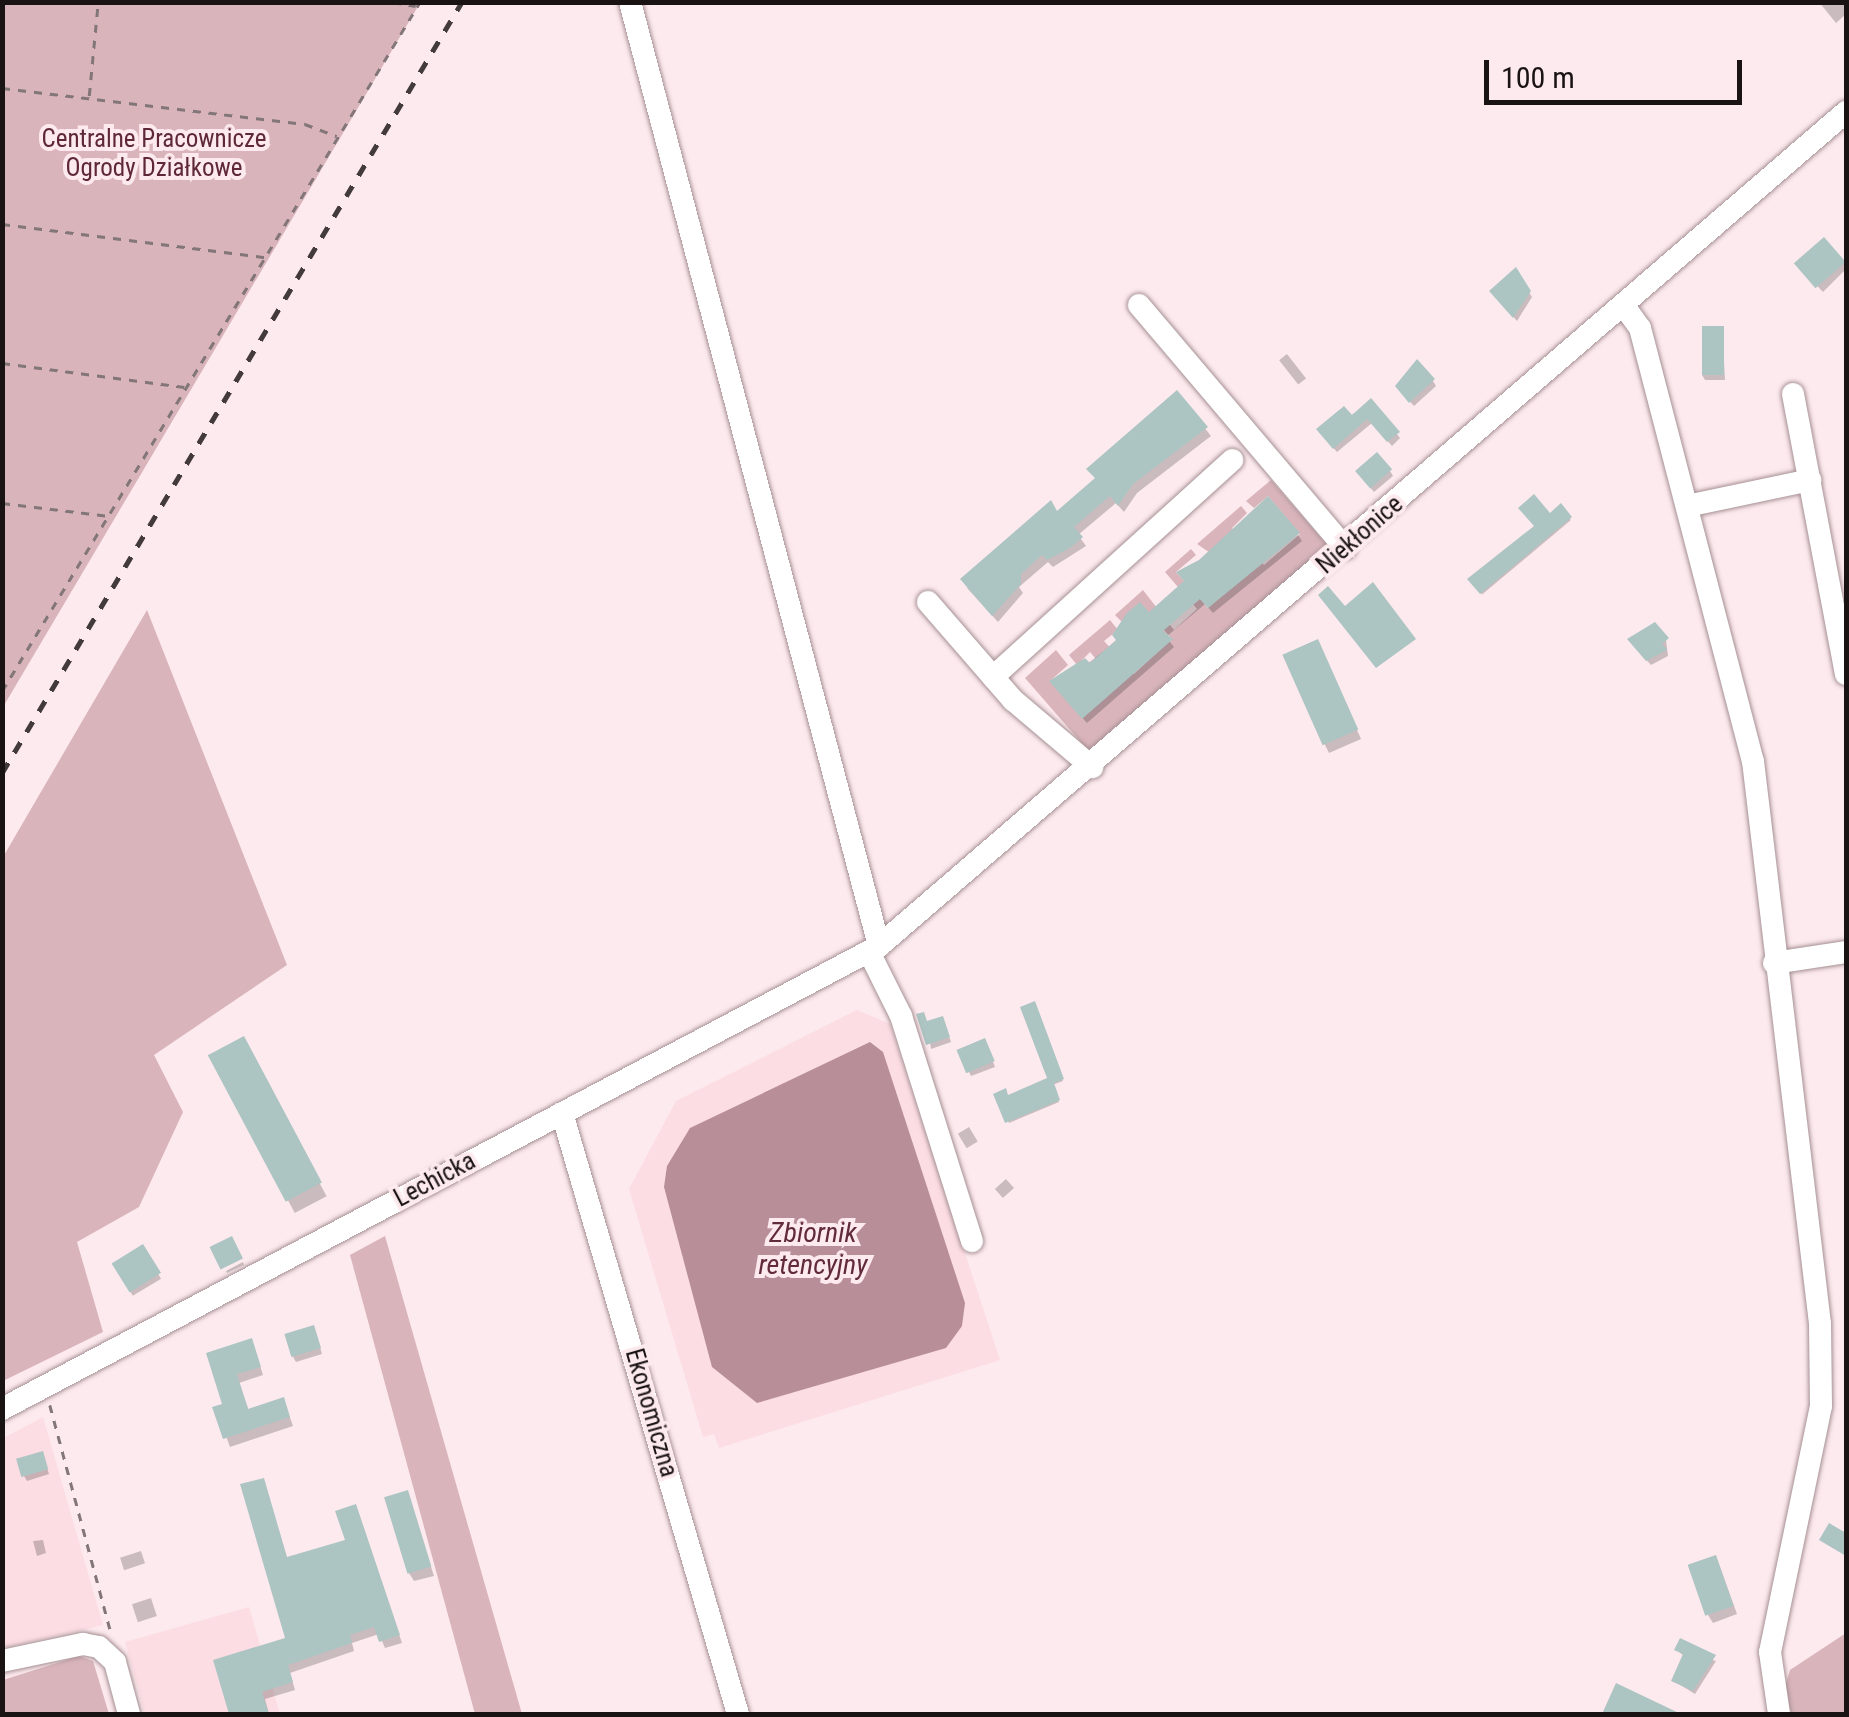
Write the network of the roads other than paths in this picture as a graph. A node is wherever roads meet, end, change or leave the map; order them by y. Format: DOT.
graph roads {
  1 [pos="630,2"];
  2 [pos="1846,112"];
  3 [pos="1139,305"];
  4 [pos="1624,306"];
  5 [pos="1794,394"];
  6 [pos="1232,460"];
  7 [pos="1810,480"];
  8 [pos="1686,506"];
  9 [pos="1345,548"];
  10 [pos="928,602"];
  11 [pos="1846,674"];
  12 [pos="993,677"];
  13 [pos="1092,767"];
  14 [pos="874,949"];
  15 [pos="1846,952"];
  16 [pos="1774,963"];
  17 [pos="562,1113"];
  18 [pos="972,1240"];
  19 [pos="2,1409"];
  20 [pos="2,1662"];
  21 [pos="129,1714"];
  22 [pos="738,1714"];
  23 [pos="1779,1714"];
  1 -- 14 [label="street"];
  2 -- 4 [label="street, Niekłonice"];
  3 -- 9 [label="street"];
  4 -- 8 [label="street"];
  4 -- 9 [label="street, Niekłonice"];
  5 -- 7 [label="street"];
  6 -- 12 [label="street"];
  7 -- 8 [label="street"];
  7 -- 11 [label="street"];
  8 -- 16 [label="street"];
  9 -- 13 [label="street, Niekłonice"];
  10 -- 12 [label="street"];
  12 -- 13 [label="street"];
  13 -- 14 [label="street, Niekłonice"];
  14 -- 17 [label="street, Lechicka"];
  14 -- 18 [label="street"];
  15 -- 16 [label="street"];
  16 -- 23 [label="street"];
  17 -- 19 [label="street, Lechicka"];
  17 -- 22 [label="street, Ekonomiczna"];
  20 -- 21 [label="street"];
}
